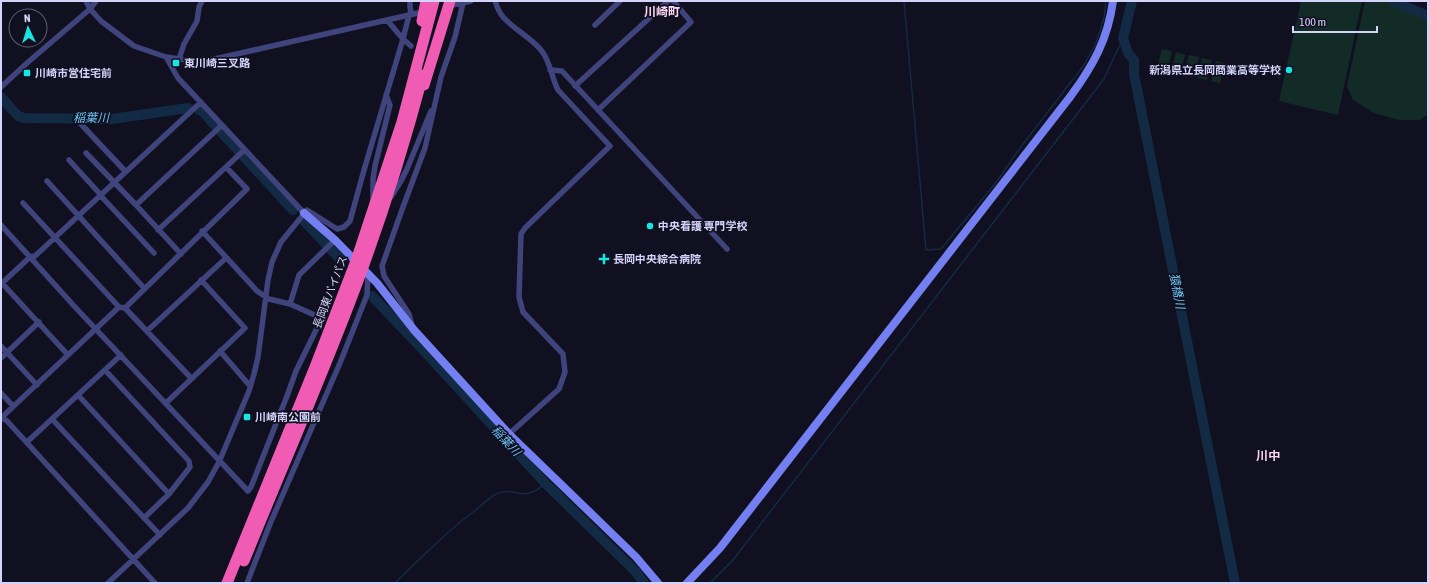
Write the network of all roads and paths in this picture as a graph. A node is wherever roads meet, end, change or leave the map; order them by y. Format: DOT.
graph roads {
  1 [pos="86,1"];
  2 [pos="96,1"];
  3 [pos="202,1"];
  4 [pos="410,1"];
  5 [pos="426,1"];
  6 [pos="434,1"];
  7 [pos="471,1"];
  8 [pos="495,1"];
  9 [pos="620,1"];
  10 [pos="668,1"];
  11 [pos="673,1"];
  12 [pos="1113,1"];
  13 [pos="448,2"];
  14 [pos="463,3"];
  15 [pos="90,9"];
  16 [pos="418,13"];
  17 [pos="409,15"];
  18 [pos="387,20"];
  19 [pos="594,25"];
  20 [pos="403,39"];
  21 [pos="411,46"];
  22 [pos="166,57"];
  23 [pos="179,59"];
  24 [pos="550,70"];
  25 [pos="576,86"];
  26 [pos="1,87"];
  27 [pos="386,95"];
  28 [pos="437,96"];
  29 [pos="201,102"];
  30 [pos="598,110"];
  31 [pos="402,122"];
  32 [pos="80,123"];
  33 [pos="222,125"];
  34 [pos="244,150"];
  35 [pos="86,153"];
  36 [pos="69,160"];
  37 [pos="226,167"];
  38 [pos="125,171"];
  39 [pos="47,182"];
  40 [pos="114,182"];
  41 [pos="100,195"];
  42 [pos="23,203"];
  43 [pos="136,205"];
  44 [pos="378,209"];
  45 [pos="304,213"];
  46 [pos="77,215"];
  47 [pos="1,225"];
  48 [pos="158,230"];
  49 [pos="202,231"];
  50 [pos="55,237"];
  51 [pos="333,242"];
  52 [pos="727,249"];
  53 [pos="154,253"];
  54 [pos="181,254"];
  55 [pos="30,257"];
  56 [pos="226,258"];
  57 [pos="362,268"];
  58 [pos="201,280"];
  59 [pos="2,284"];
  60 [pos="144,288"];
  61 [pos="266,298"];
  62 [pos="290,304"];
  63 [pos="122,308"];
  64 [pos="39,322"];
  65 [pos="97,328"];
  66 [pos="414,330"];
  67 [pos="147,331"];
  68 [pos="1,346"];
  69 [pos="220,351"];
  70 [pos="7,352"];
  71 [pos="68,355"];
  72 [pos="121,355"];
  73 [pos="1,358"];
  74 [pos="105,370"];
  75 [pos="191,378"];
  76 [pos="37,385"];
  77 [pos="250,386"];
  78 [pos="1,393"];
  79 [pos="78,395"];
  80 [pos="166,403"];
  81 [pos="13,406"];
  82 [pos="1,417"];
  83 [pos="52,419"];
  84 [pos="509,434"];
  85 [pos="26,442"];
  86 [pos="220,462"];
  87 [pos="169,494"];
  88 [pos="144,518"];
  89 [pos="160,535"];
  90 [pos="134,559"];
  91 [pos="108,583"];
  92 [pos="155,583"];
  93 [pos="226,583"];
  94 [pos="235,583"];
  95 [pos="247,583"];
  96 [pos="658,583"];
  97 [pos="687,583"];
  1 -- 15 [label="street"];
  2 -- 15 [label="street"];
  3 -- 23 [label="street"];
  4 -- 17 [label="street"];
  5 -- 31 [label="highway"];
  6 -- 31 [label="highway, 長岡東バイパス"];
  7 -- 14 [label="street"];
  8 -- 24 [label="street"];
  9 -- 19 [label="street"];
  10 -- 25 [label="street"];
  11 -- 30 [label="street"];
  12 -- 97 [label="street"];
  13 -- 14 [label="street"];
  13 -- 44 [label="highway, 長岡東バイパス"];
  14 -- 28 [label="street"];
  15 -- 22 [label="street"];
  15 -- 26 [label="street"];
  16 -- 17 [label="street"];
  17 -- 18 [label="street"];
  17 -- 20 [label="street"];
  18 -- 20 [label="street"];
  18 -- 23 [label="street"];
  20 -- 21 [label="street"];
  20 -- 27 [label="street"];
  22 -- 23 [label="street"];
  22 -- 29 [label="street"];
  24 -- 25 [label="street"];
  24 -- 84 [label="street"];
  25 -- 30 [label="street"];
  27 -- 44 [label="street"];
  27 -- 45 [label="street"];
  28 -- 44 [label="street"];
  28 -- 66 [label="street"];
  29 -- 33 [label="street"];
  29 -- 38 [label="street"];
  30 -- 52 [label="street"];
  31 -- 44 [label="highway, 長岡東バイパス"];
  32 -- 38 [label="street"];
  33 -- 34 [label="street"];
  33 -- 43 [label="street"];
  34 -- 37 [label="street"];
  34 -- 45 [label="street"];
  35 -- 40 [label="street"];
  36 -- 41 [label="street"];
  37 -- 48 [label="street"];
  37 -- 49 [label="street"];
  38 -- 40 [label="street"];
  39 -- 46 [label="street"];
  40 -- 41 [label="street"];
  40 -- 43 [label="street"];
  41 -- 46 [label="street"];
  41 -- 53 [label="street"];
  42 -- 50 [label="street"];
  43 -- 48 [label="street"];
  44 -- 57 [label="highway, 長岡東バイパス"];
  45 -- 51 [label="street"];
  45 -- 61 [label="street"];
  46 -- 50 [label="street"];
  46 -- 60 [label="street"];
  47 -- 55 [label="street"];
  48 -- 54 [label="street"];
  49 -- 54 [label="street"];
  49 -- 56 [label="street"];
  50 -- 55 [label="street"];
  50 -- 63 [label="street"];
  51 -- 57 [label="street"];
  51 -- 62 [label="street"];
  54 -- 60 [label="street"];
  55 -- 59 [label="street"];
  55 -- 65 [label="street"];
  56 -- 58 [label="street"];
  56 -- 61 [label="street"];
  57 -- 66 [label="street"];
  57 -- 93 [label="highway, 長岡東バイパス"];
  57 -- 94 [label="highway, 長岡東バイパス"];
  57 -- 95 [label="street"];
  58 -- 67 [label="street"];
  58 -- 69 [label="street"];
  59 -- 64 [label="street"];
  60 -- 63 [label="street"];
  61 -- 62 [label="street"];
  61 -- 77 [label="street"];
  62 -- 86 [label="street"];
  63 -- 65 [label="street"];
  63 -- 67 [label="street"];
  64 -- 70 [label="street"];
  64 -- 71 [label="street"];
  65 -- 71 [label="street"];
  65 -- 72 [label="street"];
  66 -- 84 [label="street"];
  67 -- 75 [label="street"];
  68 -- 70 [label="street"];
  69 -- 75 [label="street"];
  69 -- 77 [label="street"];
  70 -- 73 [label="street"];
  70 -- 76 [label="street"];
  71 -- 76 [label="street"];
  72 -- 74 [label="street"];
  72 -- 80 [label="street"];
  74 -- 79 [label="street"];
  74 -- 87 [label="street"];
  75 -- 80 [label="street"];
  76 -- 81 [label="street"];
  77 -- 86 [label="street"];
  78 -- 81 [label="street"];
  79 -- 83 [label="street"];
  79 -- 87 [label="street"];
  80 -- 86 [label="street"];
  81 -- 82 [label="street"];
  82 -- 85 [label="street"];
  83 -- 85 [label="street"];
  83 -- 88 [label="street"];
  84 -- 96 [label="street"];
  85 -- 90 [label="street"];
  86 -- 89 [label="street"];
  87 -- 88 [label="street"];
  88 -- 89 [label="street"];
  89 -- 90 [label="street"];
  90 -- 91 [label="street"];
  90 -- 92 [label="street"];
}
